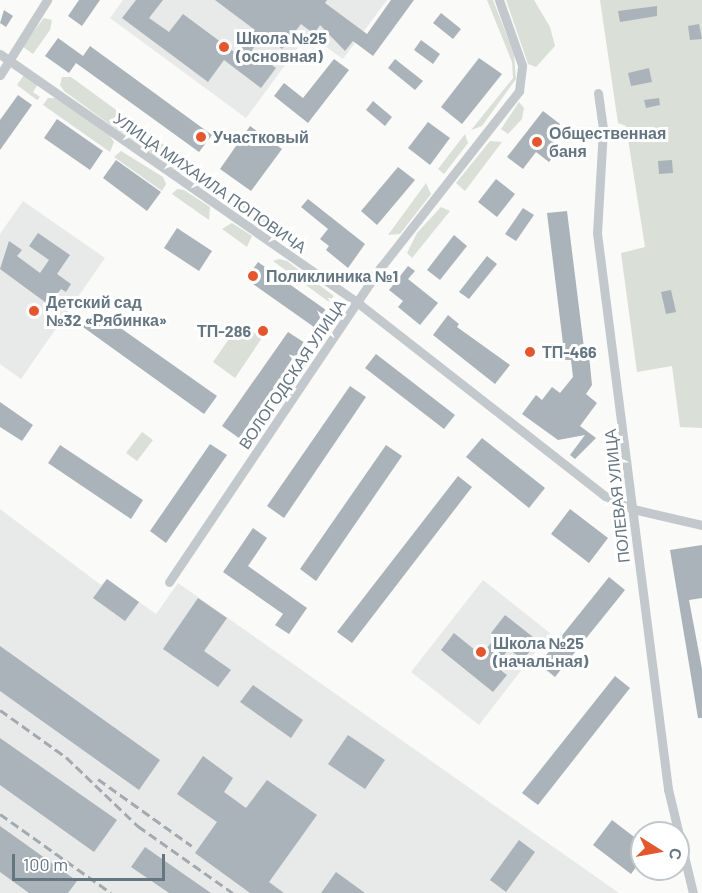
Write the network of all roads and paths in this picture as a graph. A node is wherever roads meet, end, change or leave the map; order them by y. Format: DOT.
graph roads {
  1 [pos="47,0"];
  2 [pos="499,0"];
  3 [pos="4,56"];
  4 [pos="0,75"];
  5 [pos="598,93"];
  6 [pos="358,303"];
  7 [pos="633,509"];
  8 [pos="702,525"];
  9 [pos="169,582"];
  10 [pos="693,893"];
  1 -- 3 [label="street"];
  2 -- 6 [label="street, ВОЛОГОДСКАЯ УЛИЦА"];
  3 -- 4 [label="street"];
  3 -- 6 [label="street, УЛИЦА МИХАИЛА ПОПОВИЧА"];
  5 -- 7 [label="street, ПОЛЕВАЯ УЛИЦА"];
  6 -- 7 [label="street, УЛИЦА МИХАИЛА ПОПОВИЧА"];
  6 -- 9 [label="street, ВОЛОГОДСКАЯ УЛИЦА"];
  7 -- 8 [label="street, УЛИЦА МИХАИЛА ПОПОВИЧА"];
  7 -- 10 [label="street, ПОЛЕВАЯ УЛИЦА"];
}
